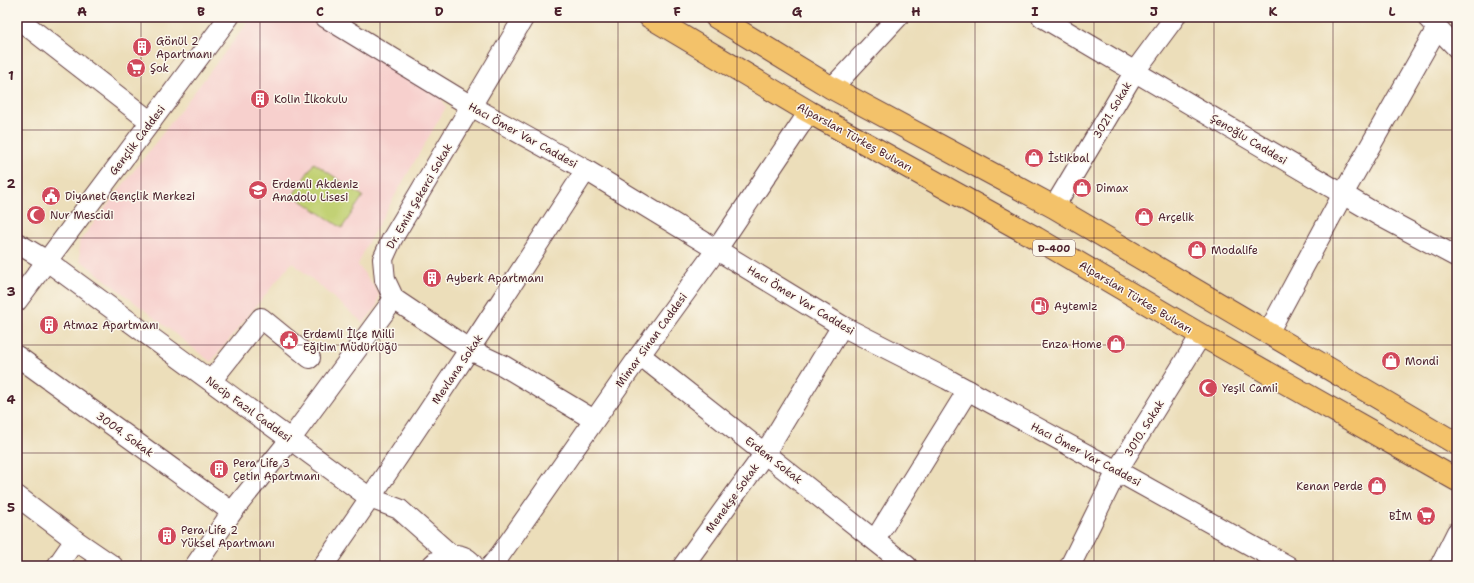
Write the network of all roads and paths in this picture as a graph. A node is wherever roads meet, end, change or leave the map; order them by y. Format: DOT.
graph roads {
  1 [pos="229,17"];
  2 [pos="325,17"];
  3 [pos="524,17"];
  4 [pos="650,17"];
  5 [pos="718,17"];
  6 [pos="898,17"];
  7 [pos="1042,17"];
  8 [pos="1175,17"];
  9 [pos="17,18"];
  10 [pos="1432,22"];
  11 [pos="1457,48"];
  12 [pos="1135,71"];
  13 [pos="832,88"];
  14 [pos="471,106"];
  15 [pos="809,112"];
  16 [pos="151,122"];
  17 [pos="586,170"];
  18 [pos="1343,194"];
  19 [pos="1054,207"];
  20 [pos="17,242"];
  21 [pos="717,249"];
  22 [pos="1454,250"];
  23 [pos="47,261"];
  24 [pos="394,299"];
  25 [pos="17,302"];
  26 [pos="842,326"];
  27 [pos="1268,333"];
  28 [pos="1201,335"];
  29 [pos="470,350"];
  30 [pos="640,355"];
  31 [pos="17,356"];
  32 [pos="310,358"];
  33 [pos="211,381"];
  34 [pos="968,390"];
  35 [pos="594,420"];
  36 [pos="290,440"];
  37 [pos="1457,444"];
  38 [pos="765,453"];
  39 [pos="1117,471"];
  40 [pos="1457,480"];
  41 [pos="17,496"];
  42 [pos="370,498"];
  43 [pos="232,512"];
  44 [pos="1457,532"];
  45 [pos="75,540"];
  46 [pos="875,540"];
  47 [pos="451,555"];
  48 [pos="1262,559"];
  49 [pos="57,566"];
  50 [pos="113,566"];
  51 [pos="194,566"];
  52 [pos="323,566"];
  53 [pos="431,566"];
  54 [pos="474,566"];
  55 [pos="491,566"];
  56 [pos="683,566"];
  57 [pos="907,566"];
  58 [pos="1070,566"];
  59 [pos="1288,566"];
  60 [pos="1440,566"];
  1 -- 16 [label="street, Gençlik Caddesi"];
  2 -- 14 [label="street, Hacı Ömer Var Caddesi"];
  3 -- 14 [label="street, Dr. Emin Şekerci Sokak"];
  4 -- 15 [label="highway, Alparslan Türkeş Bulvarı / D-400"];
  5 -- 13 [label="highway"];
  6 -- 13 [label="street"];
  7 -- 12 [label="street, Şenoğlu Caddesi"];
  8 -- 12 [label="street, 3021. Sokak"];
  9 -- 16 [label="street"];
  10 -- 11 [label="street"];
  10 -- 18 [label="street"];
  12 -- 18 [label="street, Şenoğlu Caddesi"];
  12 -- 19 [label="street, 3021. Sokak"];
  13 -- 19 [label="highway"];
  14 -- 17 [label="street, Hacı Ömer Var Caddesi"];
  14 -- 24 [label="street, Dr. Emin Şekerci Sokak"];
  15 -- 21 [label="street, Mimar Sinan Caddesi"];
  15 -- 28 [label="highway, Alparslan Türkeş Bulvarı / D-400"];
  16 -- 23 [label="street, Gençlik Caddesi"];
  17 -- 21 [label="street, Hacı Ömer Var Caddesi"];
  17 -- 29 [label="street, Mevlana Sokak"];
  18 -- 22 [label="street, Şenoğlu Caddesi"];
  18 -- 27 [label="street"];
  19 -- 27 [label="highway"];
  20 -- 23 [label="street, Necip Fazıl Caddesi"];
  21 -- 26 [label="street, Hacı Ömer Var Caddesi"];
  21 -- 30 [label="street, Mimar Sinan Caddesi"];
  23 -- 25 [label="street, Gençlik Caddesi"];
  23 -- 33 [label="street, Necip Fazıl Caddesi"];
  24 -- 29 [label="street"];
  24 -- 36 [label="street"];
  26 -- 34 [label="street, Hacı Ömer Var Caddesi"];
  26 -- 38 [label="street, Menekşe Sokak"];
  27 -- 37 [label="highway"];
  28 -- 39 [label="street, 3010. Sokak"];
  28 -- 40 [label="highway, Alparslan Türkeş Bulvarı / D-400"];
  29 -- 35 [label="street"];
  29 -- 42 [label="street, Mevlana Sokak"];
  30 -- 35 [label="street, Mimar Sinan Caddesi"];
  30 -- 38 [label="street, Erdem Sokak"];
  31 -- 43 [label="street, 3004. Sokak"];
  32 -- 33 [label="street"];
  33 -- 36 [label="street, Necip Fazıl Caddesi"];
  34 -- 39 [label="street, Hacı Ömer Var Caddesi"];
  34 -- 46 [label="street"];
  35 -- 55 [label="street, Mimar Sinan Caddesi"];
  36 -- 42 [label="street, Necip Fazıl Caddesi"];
  36 -- 43 [label="street"];
  38 -- 46 [label="street, Erdem Sokak"];
  38 -- 56 [label="street, Menekşe Sokak"];
  39 -- 48 [label="street, Hacı Ömer Var Caddesi"];
  39 -- 58 [label="street, 3010. Sokak"];
  41 -- 45 [label="street"];
  42 -- 47 [label="street, Necip Fazıl Caddesi"];
  42 -- 52 [label="street, Mevlana Sokak"];
  43 -- 51 [label="street"];
  44 -- 60 [label="street"];
  45 -- 49 [label="street"];
  45 -- 50 [label="street"];
  46 -- 57 [label="street, Erdem Sokak"];
  47 -- 53 [label="street"];
  47 -- 54 [label="street"];
  48 -- 59 [label="street, Hacı Ömer Var Caddesi"];
}
